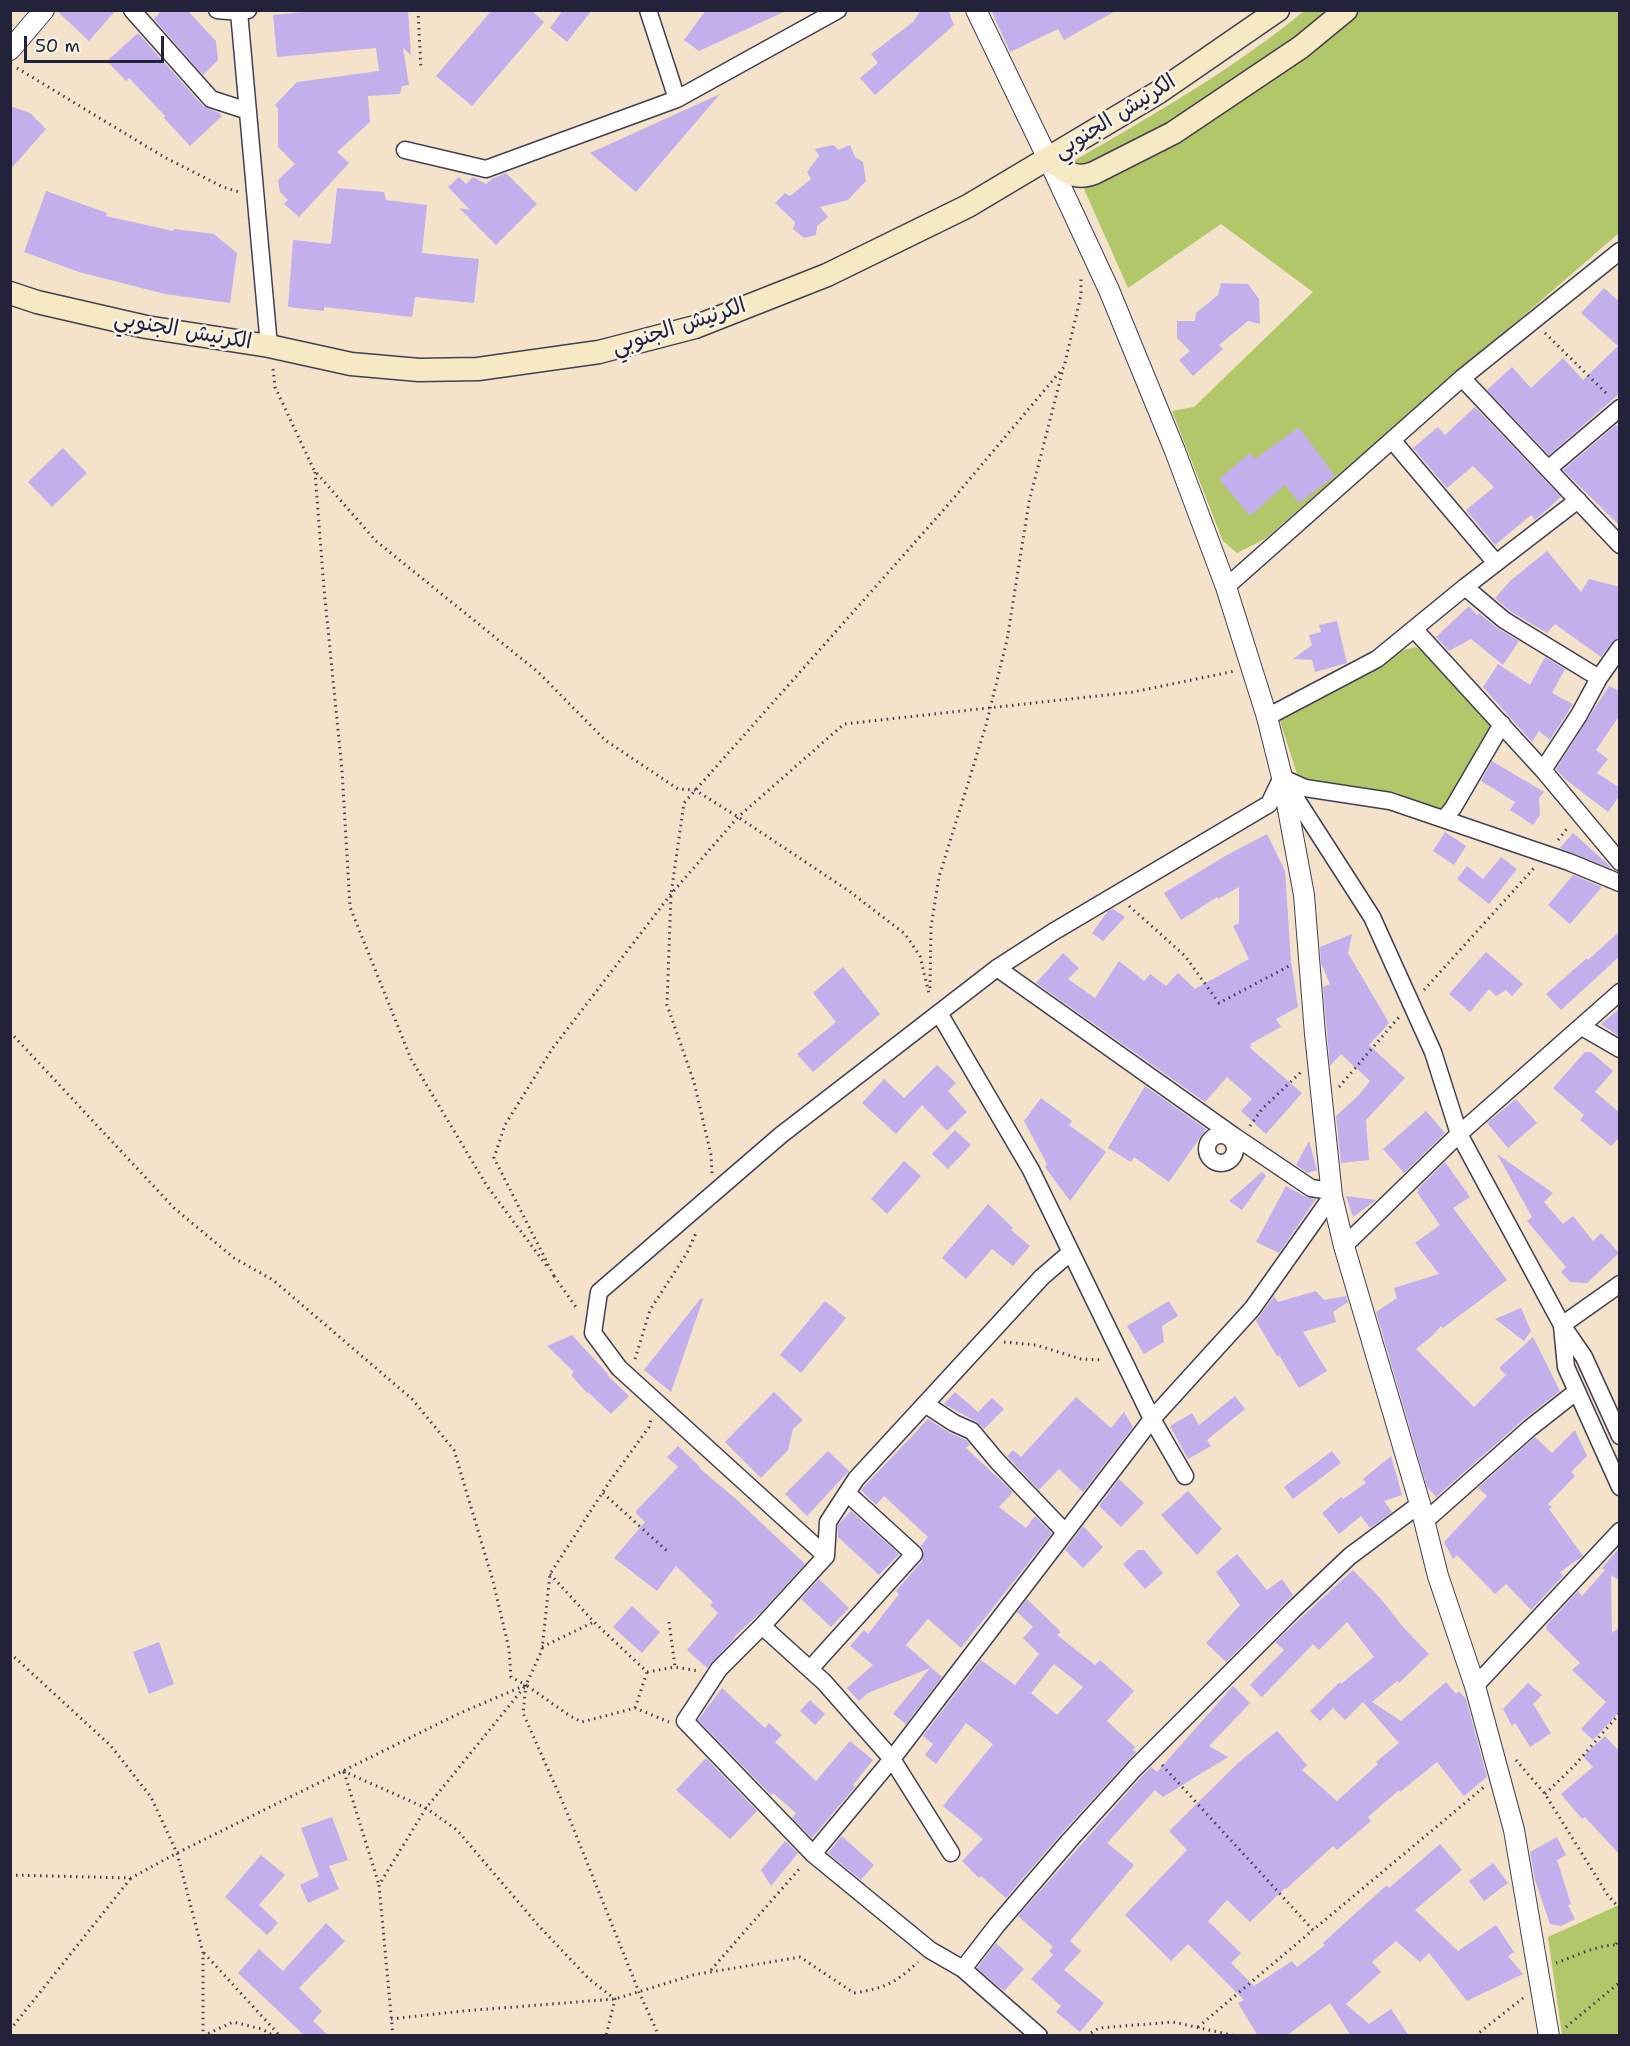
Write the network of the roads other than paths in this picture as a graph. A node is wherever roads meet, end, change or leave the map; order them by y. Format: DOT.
graph roads {
  1 [pos="44,10"];
  2 [pos="132,10"];
  3 [pos="217,10"];
  4 [pos="648,10"];
  5 [pos="838,10"];
  6 [pos="976,10"];
  7 [pos="1278,10"];
  8 [pos="1346,10"];
  9 [pos="243,11"];
  10 [pos="10,50"];
  11 [pos="677,99"];
  12 [pos="248,111"];
  13 [pos="405,150"];
  14 [pos="1048,159"];
  15 [pos="1620,251"];
  16 [pos="10,293"];
  17 [pos="269,346"];
  18 [pos="1462,378"];
  19 [pos="1616,404"];
  20 [pos="1392,441"];
  21 [pos="1548,469"];
  22 [pos="1578,500"];
  23 [pos="1620,545"];
  24 [pos="1496,563"];
  25 [pos="1465,586"];
  26 [pos="1226,588"];
  27 [pos="1414,629"];
  28 [pos="1620,648"];
  29 [pos="1599,678"];
  30 [pos="1267,717"];
  31 [pos="1502,724"];
  32 [pos="1543,770"];
  33 [pos="1282,777"];
  34 [pos="1444,819"];
  35 [pos="1620,862"];
  36 [pos="1620,883"];
  37 [pos="997,968"];
  38 [pos="1620,992"];
  39 [pos="939,1013"];
  40 [pos="1582,1027"];
  41 [pos="1620,1049"];
  42 [pos="1459,1134"];
  43 [pos="1331,1194"];
  44 [pos="1344,1246"];
  45 [pos="1071,1252"];
  46 [pos="1620,1284"];
  47 [pos="1562,1326"];
  48 [pos="1576,1391"];
  49 [pos="925,1404"];
  50 [pos="1152,1419"];
  51 [pos="1620,1436"];
  52 [pos="1185,1476"];
  53 [pos="1620,1487"];
  54 [pos="847,1493"];
  55 [pos="1422,1513"];
  56 [pos="1620,1531"];
  57 [pos="1065,1532"];
  58 [pos="826,1556"];
  59 [pos="762,1626"];
  60 [pos="810,1669"];
  61 [pos="1475,1686"];
  62 [pos="892,1759"];
  63 [pos="951,1853"];
  64 [pos="813,1854"];
  65 [pos="963,1970"];
  66 [pos="1557,2032"];
  67 [pos="1039,2036"];
  1 -- 10 [label="street"];
  2 -- 12 [label="street"];
  3 -- 9 [label="street"];
  4 -- 11 [label="street"];
  5 -- 11 [label="street"];
  6 -- 14 [label="street"];
  7 -- 14 [label="main road, الكرنيش الجنوبي"];
  8 -- 14 [label="main road"];
  9 -- 12 [label="street"];
  11 -- 13 [label="street"];
  12 -- 17 [label="street"];
  14 -- 17 [label="main road, الكرنيش الجنوبي"];
  14 -- 26 [label="street"];
  15 -- 18 [label="street"];
  16 -- 17 [label="main road, الكرنيش الجنوبي"];
  18 -- 20 [label="street"];
  18 -- 21 [label="street"];
  19 -- 21 [label="street"];
  20 -- 24 [label="street"];
  20 -- 26 [label="street"];
  21 -- 22 [label="street"];
  22 -- 23 [label="street"];
  22 -- 24 [label="street"];
  24 -- 25 [label="street"];
  25 -- 27 [label="street"];
  25 -- 29 [label="street"];
  26 -- 30 [label="street"];
  27 -- 30 [label="street"];
  27 -- 31 [label="street"];
  28 -- 29 [label="street"];
  29 -- 32 [label="street"];
  30 -- 33 [label="street"];
  31 -- 32 [label="street"];
  31 -- 34 [label="street"];
  32 -- 35 [label="street"];
  33 -- 34 [label="street"];
  33 -- 37 [label="street"];
  33 -- 42 [label="street"];
  33 -- 43 [label="street"];
  34 -- 36 [label="street"];
  37 -- 39 [label="street"];
  37 -- 43 [label="street"];
  38 -- 40 [label="street"];
  39 -- 45 [label="street"];
  39 -- 58 [label="street"];
  40 -- 41 [label="street"];
  40 -- 42 [label="street"];
  42 -- 44 [label="street"];
  42 -- 47 [label="street"];
  43 -- 44 [label="street"];
  43 -- 50 [label="street"];
  44 -- 55 [label="street"];
  45 -- 49 [label="street"];
  45 -- 50 [label="street"];
  46 -- 47 [label="street"];
  47 -- 48 [label="street"];
  47 -- 51 [label="street"];
  48 -- 53 [label="street"];
  48 -- 55 [label="street"];
  49 -- 54 [label="street"];
  49 -- 57 [label="street"];
  50 -- 52 [label="street"];
  50 -- 57 [label="street"];
  54 -- 58 [label="street"];
  54 -- 60 [label="street"];
  55 -- 61 [label="street"];
  55 -- 65 [label="street"];
  56 -- 61 [label="street"];
  57 -- 62 [label="street"];
  58 -- 59 [label="street"];
  59 -- 60 [label="street"];
  59 -- 64 [label="street"];
  60 -- 62 [label="street"];
  61 -- 66 [label="street"];
  62 -- 63 [label="street"];
  62 -- 64 [label="street"];
  64 -- 65 [label="street"];
  65 -- 67 [label="street"];
}
